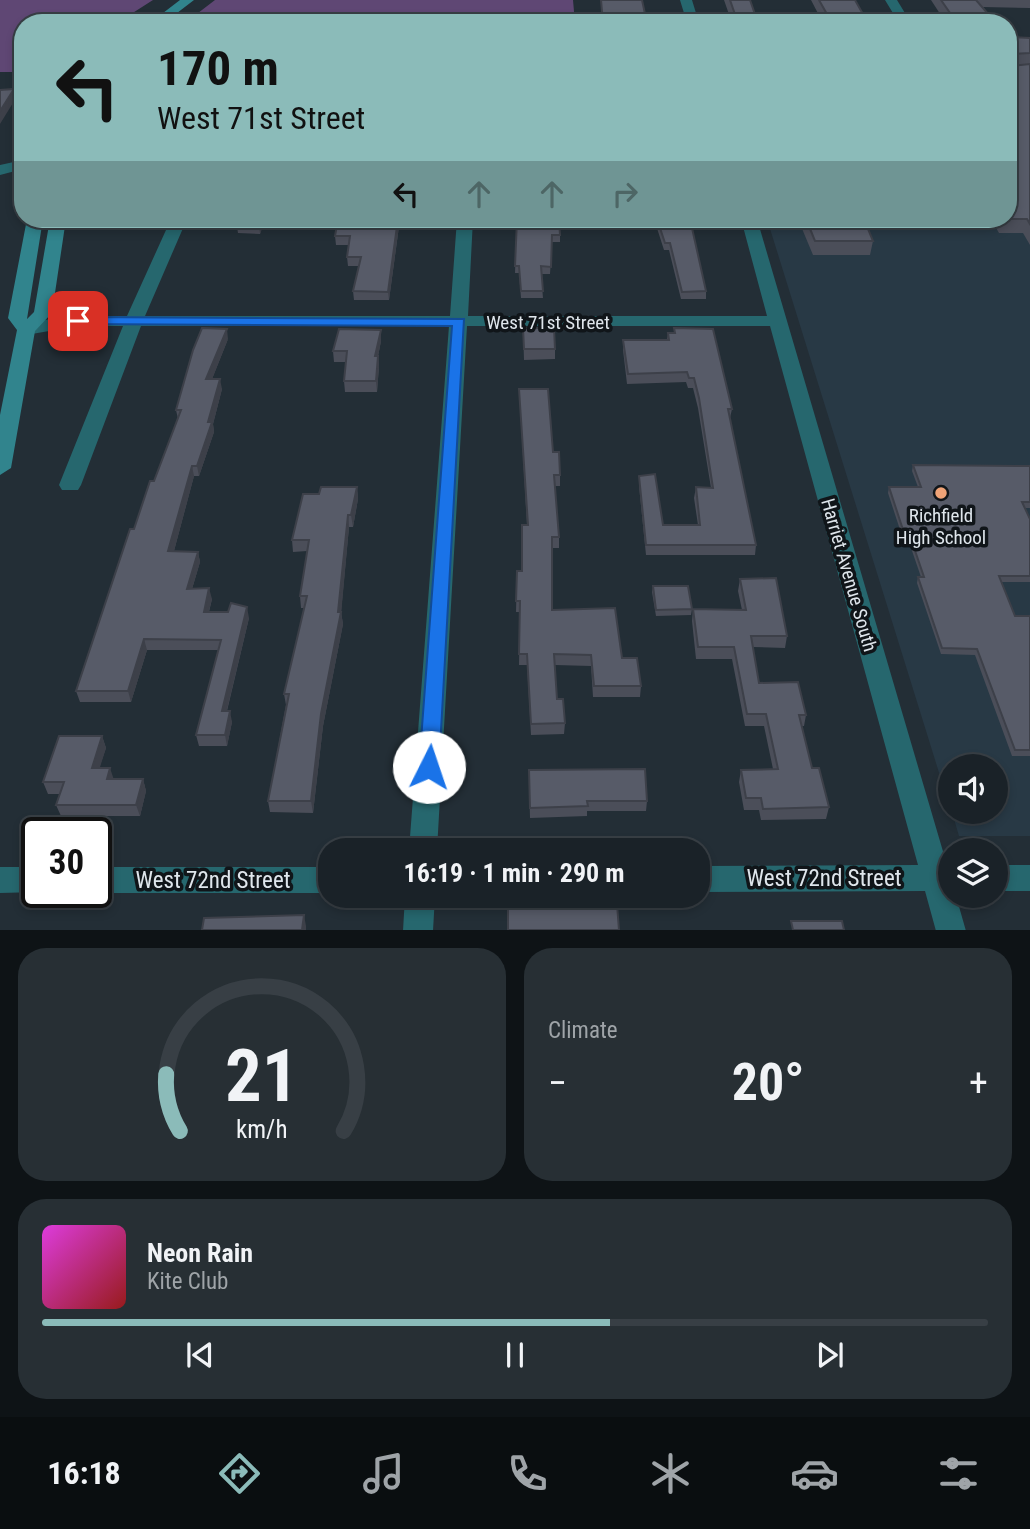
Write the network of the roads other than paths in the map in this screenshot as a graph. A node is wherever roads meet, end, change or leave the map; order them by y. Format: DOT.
graph roads {
  1 [pos="188,0"];
  2 [pos="169,14"];
  3 [pos="33,228"];
  4 [pos="57,228"];
  5 [pos="175,228"];
  6 [pos="465,228"];
  7 [pos="751,228"];
  8 [pos="134,321"];
  9 [pos="777,321"];
  10 [pos="460,322"];
  11 [pos="26,330"];
  12 [pos="0,468"];
  13 [pos="70,485"];
  14 [pos="425,838"];
  15 [pos="938,861"];
  16 [pos="938,878"];
  17 [pos="1008,878"];
  18 [pos="1030,878"];
  19 [pos="710,879"];
  20 [pos="0,880"];
  21 [pos="21,880"];
  22 [pos="112,880"];
  23 [pos="318,880"];
  24 [pos="419,908"];
  25 [pos="948,908"];
  26 [pos="418,930"];
  27 [pos="951,930"];
  1 -- 2 [label="main road"];
  3 -- 11 [label="main road"];
  4 -- 11 [label="main road"];
  5 -- 8 [label="street"];
  6 -- 10 [label="street"];
  7 -- 9 [label="street, Harriet Avenue South"];
  8 -- 10 [label="street, West 71st Street"];
  8 -- 11 [label="street, West 71st Street"];
  8 -- 13 [label="street"];
  9 -- 10 [label="street, West 71st Street"];
  9 -- 15 [label="street, Harriet Avenue South"];
  10 -- 14 [label="street"];
  11 -- 12 [label="main road"];
  16 -- 19 [label="street, West 72nd Street"];
  17 -- 18 [label="street"];
  20 -- 21 [label="street"];
  22 -- 23 [label="street, West 72nd Street"];
  24 -- 26 [label="street"];
  25 -- 27 [label="street, Harriet Avenue South"];
}
